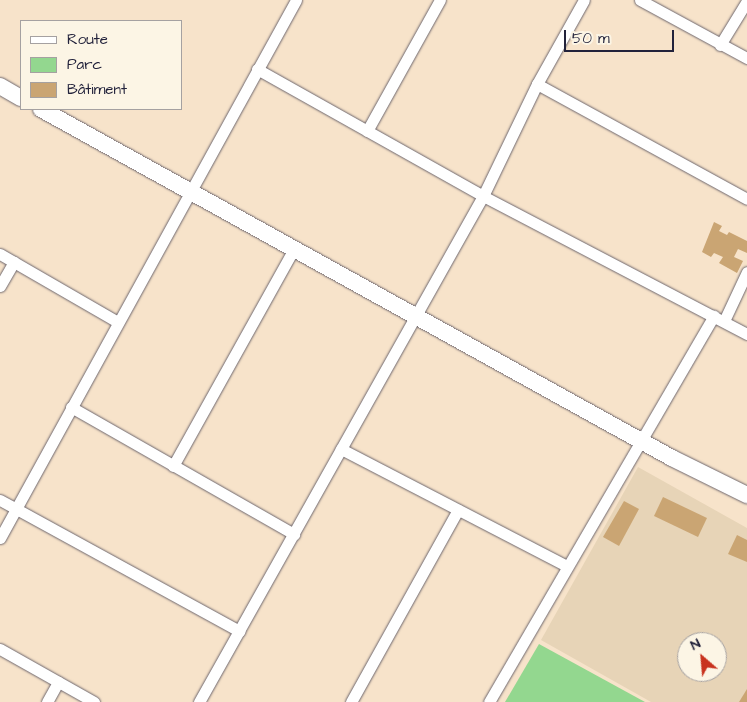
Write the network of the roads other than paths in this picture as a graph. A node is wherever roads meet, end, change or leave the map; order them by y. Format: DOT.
graph roads {
  1 [pos="296,0"];
  2 [pos="440,0"];
  3 [pos="584,0"];
  4 [pos="640,0"];
  5 [pos="747,1"];
  6 [pos="720,45"];
  7 [pos="747,58"];
  8 [pos="257,70"];
  9 [pos="537,84"];
  10 [pos="0,86"];
  11 [pos="20,97"];
  12 [pos="43,110"];
  13 [pos="367,131"];
  14 [pos="191,192"];
  15 [pos="483,196"];
  16 [pos="747,199"];
  17 [pos="294,249"];
  18 [pos="0,254"];
  19 [pos="14,262"];
  20 [pos="747,272"];
  21 [pos="0,286"];
  22 [pos="416,316"];
  23 [pos="719,318"];
  24 [pos="118,322"];
  25 [pos="747,334"];
  26 [pos="71,407"];
  27 [pos="641,438"];
  28 [pos="341,449"];
  29 [pos="173,466"];
  30 [pos="747,495"];
  31 [pos="0,500"];
  32 [pos="17,508"];
  33 [pos="458,510"];
  34 [pos="294,534"];
  35 [pos="0,538"];
  36 [pos="567,566"];
  37 [pos="239,631"];
  38 [pos="0,649"];
  39 [pos="58,682"];
  40 [pos="47,702"];
  41 [pos="94,702"];
  42 [pos="199,702"];
  43 [pos="351,702"];
  44 [pos="489,702"];
  1 -- 8 [label="street"];
  2 -- 13 [label="street"];
  3 -- 9 [label="street"];
  4 -- 6 [label="street"];
  5 -- 6 [label="street"];
  6 -- 7 [label="street"];
  8 -- 13 [label="street"];
  8 -- 14 [label="street"];
  9 -- 15 [label="street"];
  9 -- 16 [label="street"];
  10 -- 11 [label="main road"];
  12 -- 14 [label="main road"];
  13 -- 15 [label="street"];
  14 -- 17 [label="main road"];
  14 -- 24 [label="street"];
  15 -- 22 [label="street"];
  15 -- 23 [label="street"];
  17 -- 22 [label="main road"];
  17 -- 29 [label="street"];
  18 -- 19 [label="street"];
  19 -- 21 [label="street"];
  19 -- 24 [label="street"];
  20 -- 23 [label="street"];
  22 -- 27 [label="main road"];
  22 -- 28 [label="street"];
  23 -- 25 [label="street"];
  23 -- 27 [label="street"];
  24 -- 26 [label="street"];
  26 -- 29 [label="street"];
  26 -- 32 [label="street"];
  27 -- 30 [label="main road"];
  27 -- 36 [label="street"];
  28 -- 33 [label="street"];
  28 -- 34 [label="street"];
  29 -- 34 [label="street"];
  31 -- 32 [label="street"];
  32 -- 35 [label="street"];
  32 -- 37 [label="street"];
  33 -- 36 [label="street"];
  33 -- 43 [label="street"];
  34 -- 37 [label="street"];
  36 -- 44 [label="street"];
  37 -- 42 [label="street"];
  38 -- 39 [label="street"];
  39 -- 40 [label="street"];
  39 -- 41 [label="street"];
}
